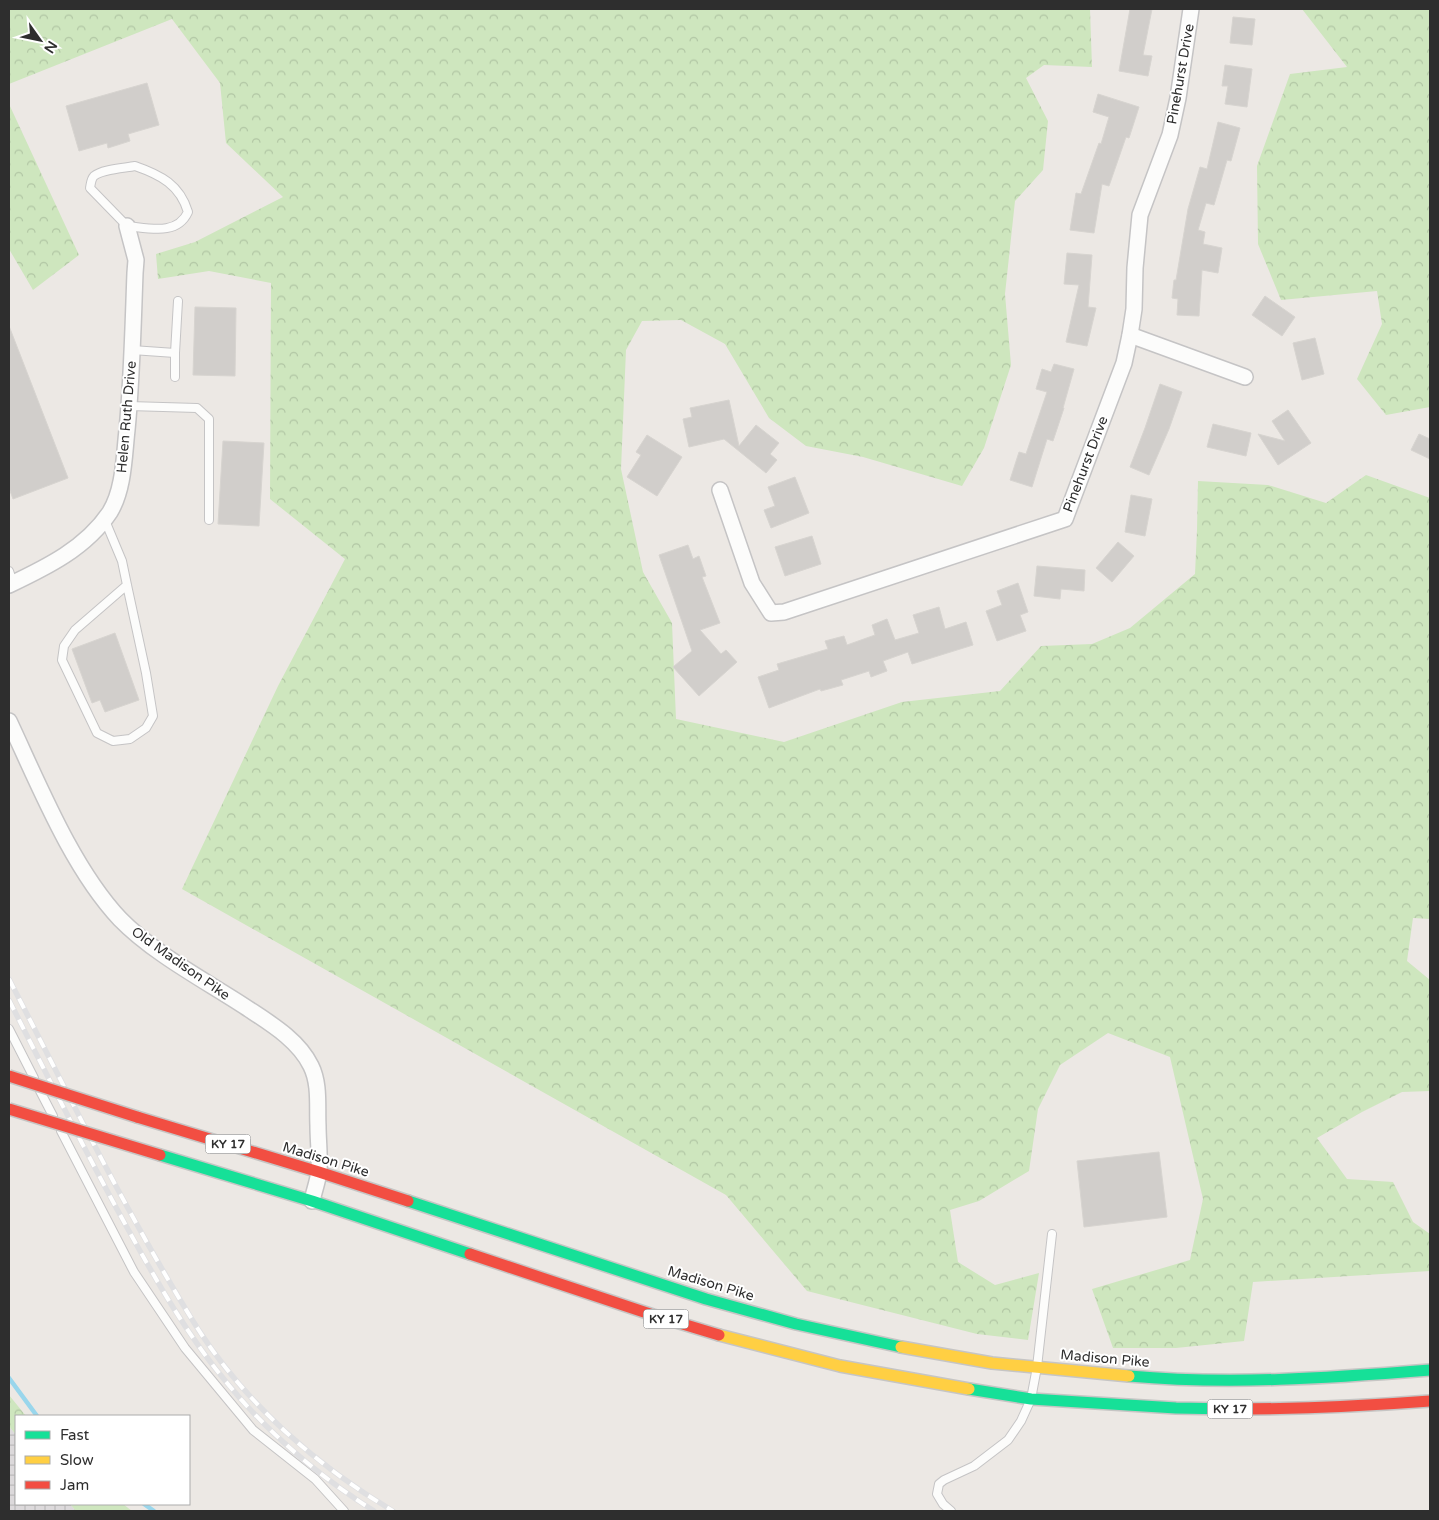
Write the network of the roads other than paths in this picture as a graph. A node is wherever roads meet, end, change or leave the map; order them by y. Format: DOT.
graph roads {
  1 [pos="1191,9"];
  2 [pos="127,226"];
  3 [pos="178,301"];
  4 [pos="1130,335"];
  5 [pos="132,350"];
  6 [pos="175,353"];
  7 [pos="1245,377"];
  8 [pos="175,378"];
  9 [pos="129,406"];
  10 [pos="720,490"];
  11 [pos="104,518"];
  12 [pos="209,520"];
  13 [pos="10,580"];
  14 [pos="127,585"];
  15 [pos="9,721"];
  16 [pos="9,1029"];
  17 [pos="9,1076"];
  18 [pos="9,1109"];
  19 [pos="319,1172"];
  20 [pos="312,1201"];
  21 [pos="1052,1234"];
  22 [pos="1037,1367"];
  23 [pos="1430,1370"];
  24 [pos="1030,1399"];
  25 [pos="1430,1401"];
  26 [pos="344,1511"];
  27 [pos="951,1511"];
  1 -- 4 [label="street, Pinehurst Drive"];
  2 -- 2 [label="lane"];
  2 -- 5 [label="street, Helen Ruth Drive"];
  3 -- 6 [label="lane"];
  4 -- 7 [label="street"];
  4 -- 10 [label="street, Pinehurst Drive"];
  5 -- 6 [label="lane"];
  5 -- 9 [label="street, Helen Ruth Drive"];
  6 -- 8 [label="lane"];
  9 -- 11 [label="street, Helen Ruth Drive"];
  9 -- 12 [label="lane"];
  11 -- 13 [label="street, Helen Ruth Drive"];
  11 -- 14 [label="lane"];
  14 -- 14 [label="lane"];
  15 -- 19 [label="street, Old Madison Pike"];
  16 -- 26 [label="lane"];
  17 -- 19 [label="main road, Madison Pike / KY 17, bridge"];
  18 -- 20 [label="main road, KY 17, bridge"];
  19 -- 20 [label="street, Old Madison Pike"];
  19 -- 22 [label="main road, Madison Pike / KY 17"];
  20 -- 24 [label="main road, KY 17"];
  21 -- 22 [label="lane"];
  22 -- 23 [label="main road, Madison Pike / KY 17"];
  22 -- 24 [label="lane"];
  24 -- 25 [label="main road, KY 17"];
  24 -- 27 [label="lane"];
}
